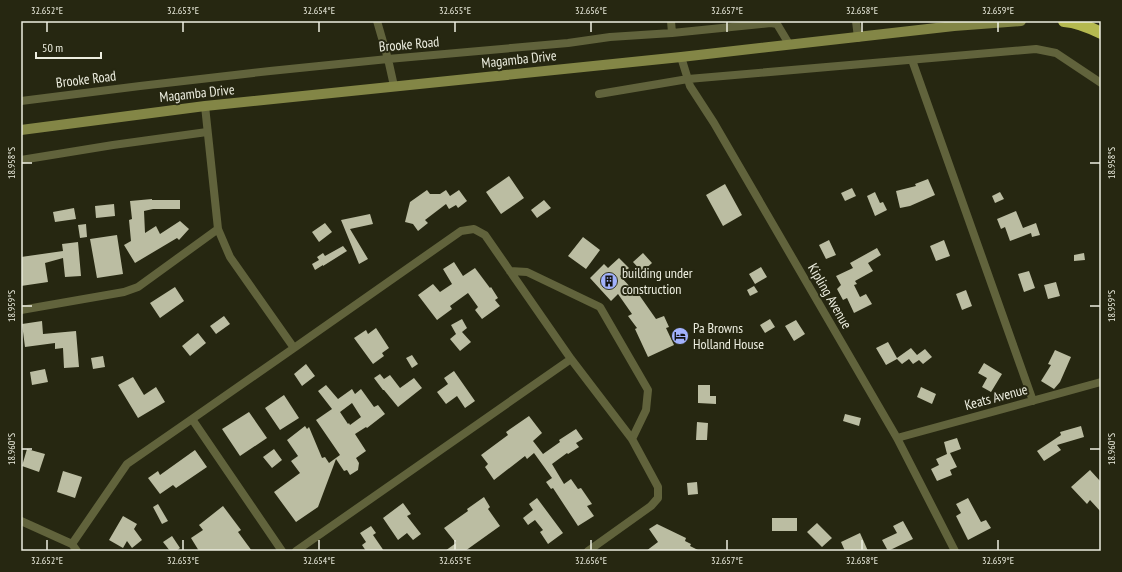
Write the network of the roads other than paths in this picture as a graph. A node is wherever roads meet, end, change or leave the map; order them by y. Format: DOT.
graph roads {
  1 [pos="377,21"];
  2 [pos="671,21"];
  3 [pos="856,21"];
  4 [pos="1021,21"];
  5 [pos="1064,21"];
  6 [pos="1092,21"];
  7 [pos="672,33"];
  8 [pos="1101,33"];
  9 [pos="858,38"];
  10 [pos="788,44"];
  11 [pos="681,56"];
  12 [pos="388,58"];
  13 [pos="912,60"];
  14 [pos="688,79"];
  15 [pos="1101,83"];
  16 [pos="394,86"];
  17 [pos="599,94"];
  18 [pos="21,101"];
  19 [pos="205,106"];
  20 [pos="21,130"];
  21 [pos="207,132"];
  22 [pos="21,160"];
  23 [pos="218,229"];
  24 [pos="510,270"];
  25 [pos="21,310"];
  26 [pos="294,348"];
  27 [pos="571,359"];
  28 [pos="1101,382"];
  29 [pos="1033,401"];
  30 [pos="192,419"];
  31 [pos="897,438"];
  32 [pos="632,439"];
  33 [pos="21,521"];
  34 [pos="75,547"];
  35 [pos="282,551"];
  36 [pos="296,551"];
  37 [pos="588,551"];
  38 [pos="955,551"];
  1 -- 12 [label="street"];
  2 -- 7 [label="street"];
  3 -- 9 [label="street"];
  4 -- 9 [label="street, Magamba Drive"];
  5 -- 8 [label="highway"];
  6 -- 8 [label="highway"];
  7 -- 10 [label="street, Brooke Road"];
  7 -- 12 [label="street, Brooke Road"];
  9 -- 10 [label="street, Magamba Drive"];
  10 -- 11 [label="street, Magamba Drive"];
  11 -- 14 [label="street, Kipling Avenue"];
  11 -- 16 [label="street, Magamba Drive"];
  12 -- 16 [label="street"];
  12 -- 18 [label="street, Brooke Road"];
  13 -- 14 [label="street"];
  13 -- 15 [label="street"];
  13 -- 29 [label="street"];
  14 -- 17 [label="street"];
  14 -- 31 [label="street, Kipling Avenue"];
  16 -- 19 [label="street, Magamba Drive"];
  19 -- 20 [label="street, Magamba Drive"];
  19 -- 21 [label="street"];
  21 -- 22 [label="street"];
  21 -- 23 [label="street"];
  23 -- 25 [label="street"];
  23 -- 26 [label="street"];
  24 -- 26 [label="street"];
  24 -- 27 [label="street"];
  24 -- 32 [label="street"];
  26 -- 30 [label="street"];
  27 -- 32 [label="street"];
  27 -- 36 [label="street"];
  28 -- 29 [label="street, Keats Avenue"];
  29 -- 31 [label="street, Keats Avenue"];
  30 -- 34 [label="street"];
  30 -- 35 [label="street"];
  31 -- 38 [label="street, Kipling Avenue"];
  32 -- 37 [label="street"];
  33 -- 34 [label="street"];
}
